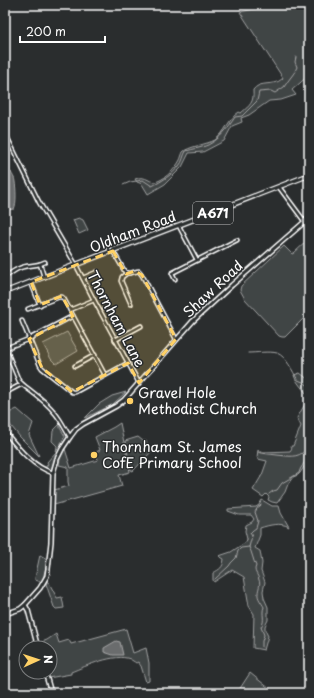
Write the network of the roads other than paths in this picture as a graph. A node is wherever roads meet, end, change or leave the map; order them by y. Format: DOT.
graph roads {
  1 [pos="5,133"];
  2 [pos="309,175"];
  3 [pos="279,187"];
  4 [pos="309,218"];
  5 [pos="305,222"];
  6 [pos="179,226"];
  7 [pos="237,240"];
  8 [pos="106,241"];
  9 [pos="111,251"];
  10 [pos="197,260"];
  11 [pos="45,262"];
  12 [pos="40,264"];
  13 [pos="76,265"];
  14 [pos="97,272"];
  15 [pos="127,273"];
  16 [pos="5,276"];
  17 [pos="44,277"];
  18 [pos="82,278"];
  19 [pos="175,279"];
  20 [pos="31,282"];
  21 [pos="5,292"];
  22 [pos="94,300"];
  23 [pos="131,304"];
  24 [pos="40,305"];
  25 [pos="28,309"];
  26 [pos="70,310"];
  27 [pos="73,316"];
  28 [pos="22,321"];
  29 [pos="140,331"];
  30 [pos="29,339"];
  31 [pos="176,339"];
  32 [pos="115,340"];
  33 [pos="5,347"];
  34 [pos="95,355"];
  35 [pos="128,363"];
  36 [pos="75,366"];
  37 [pos="105,375"];
  38 [pos="138,383"];
  39 [pos="22,384"];
  40 [pos="5,393"];
  41 [pos="5,432"];
  42 [pos="70,436"];
  43 [pos="53,473"];
  44 [pos="26,605"];
  45 [pos="5,614"];
  46 [pos="36,640"];
  47 [pos="47,680"];
  48 [pos="51,693"];
  1 -- 13 [label="street, Thornham Lane"];
  2 -- 3 [label="main road, Oldham Road / A671"];
  3 -- 5 [label="street"];
  3 -- 6 [label="main road, Oldham Road / A671"];
  4 -- 5 [label="street, Shaw Road"];
  5 -- 31 [label="street, Shaw Road"];
  6 -- 9 [label="main road, Oldham Road / A671"];
  6 -- 10 [label="street"];
  7 -- 10 [label="street"];
  8 -- 9 [label="street"];
  9 -- 13 [label="main road, Oldham Road / A671"];
  9 -- 15 [label="street"];
  10 -- 19 [label="street"];
  11 -- 12 [label="street"];
  12 -- 16 [label="street"];
  12 -- 17 [label="street"];
  13 -- 17 [label="main road, A671"];
  13 -- 18 [label="street, Thornham Lane"];
  14 -- 18 [label="street"];
  15 -- 23 [label="street"];
  15 -- 31 [label="street"];
  17 -- 20 [label="main road, A671"];
  18 -- 22 [label="street, Thornham Lane"];
  20 -- 21 [label="main road, A671"];
  20 -- 24 [label="street"];
  22 -- 26 [label="street"];
  22 -- 32 [label="street, Thornham Lane"];
  24 -- 25 [label="street"];
  24 -- 26 [label="street"];
  26 -- 27 [label="street"];
  27 -- 30 [label="street"];
  27 -- 34 [label="street"];
  28 -- 30 [label="street"];
  29 -- 32 [label="street"];
  30 -- 33 [label="street"];
  30 -- 37 [label="street"];
  31 -- 38 [label="street, Shaw Road"];
  32 -- 35 [label="street, Thornham Lane"];
  33 -- 39 [label="street"];
  34 -- 36 [label="street"];
  34 -- 37 [label="street"];
  35 -- 37 [label="street"];
  35 -- 38 [label="street, Thornham Lane"];
  38 -- 42 [label="street, Shaw Road"];
  39 -- 40 [label="street"];
  39 -- 42 [label="street"];
  41 -- 43 [label="street"];
  42 -- 43 [label="street, Shaw Road"];
  43 -- 44 [label="street, Shaw Road"];
  44 -- 45 [label="street"];
  44 -- 46 [label="street"];
  47 -- 48 [label="street"];
}
